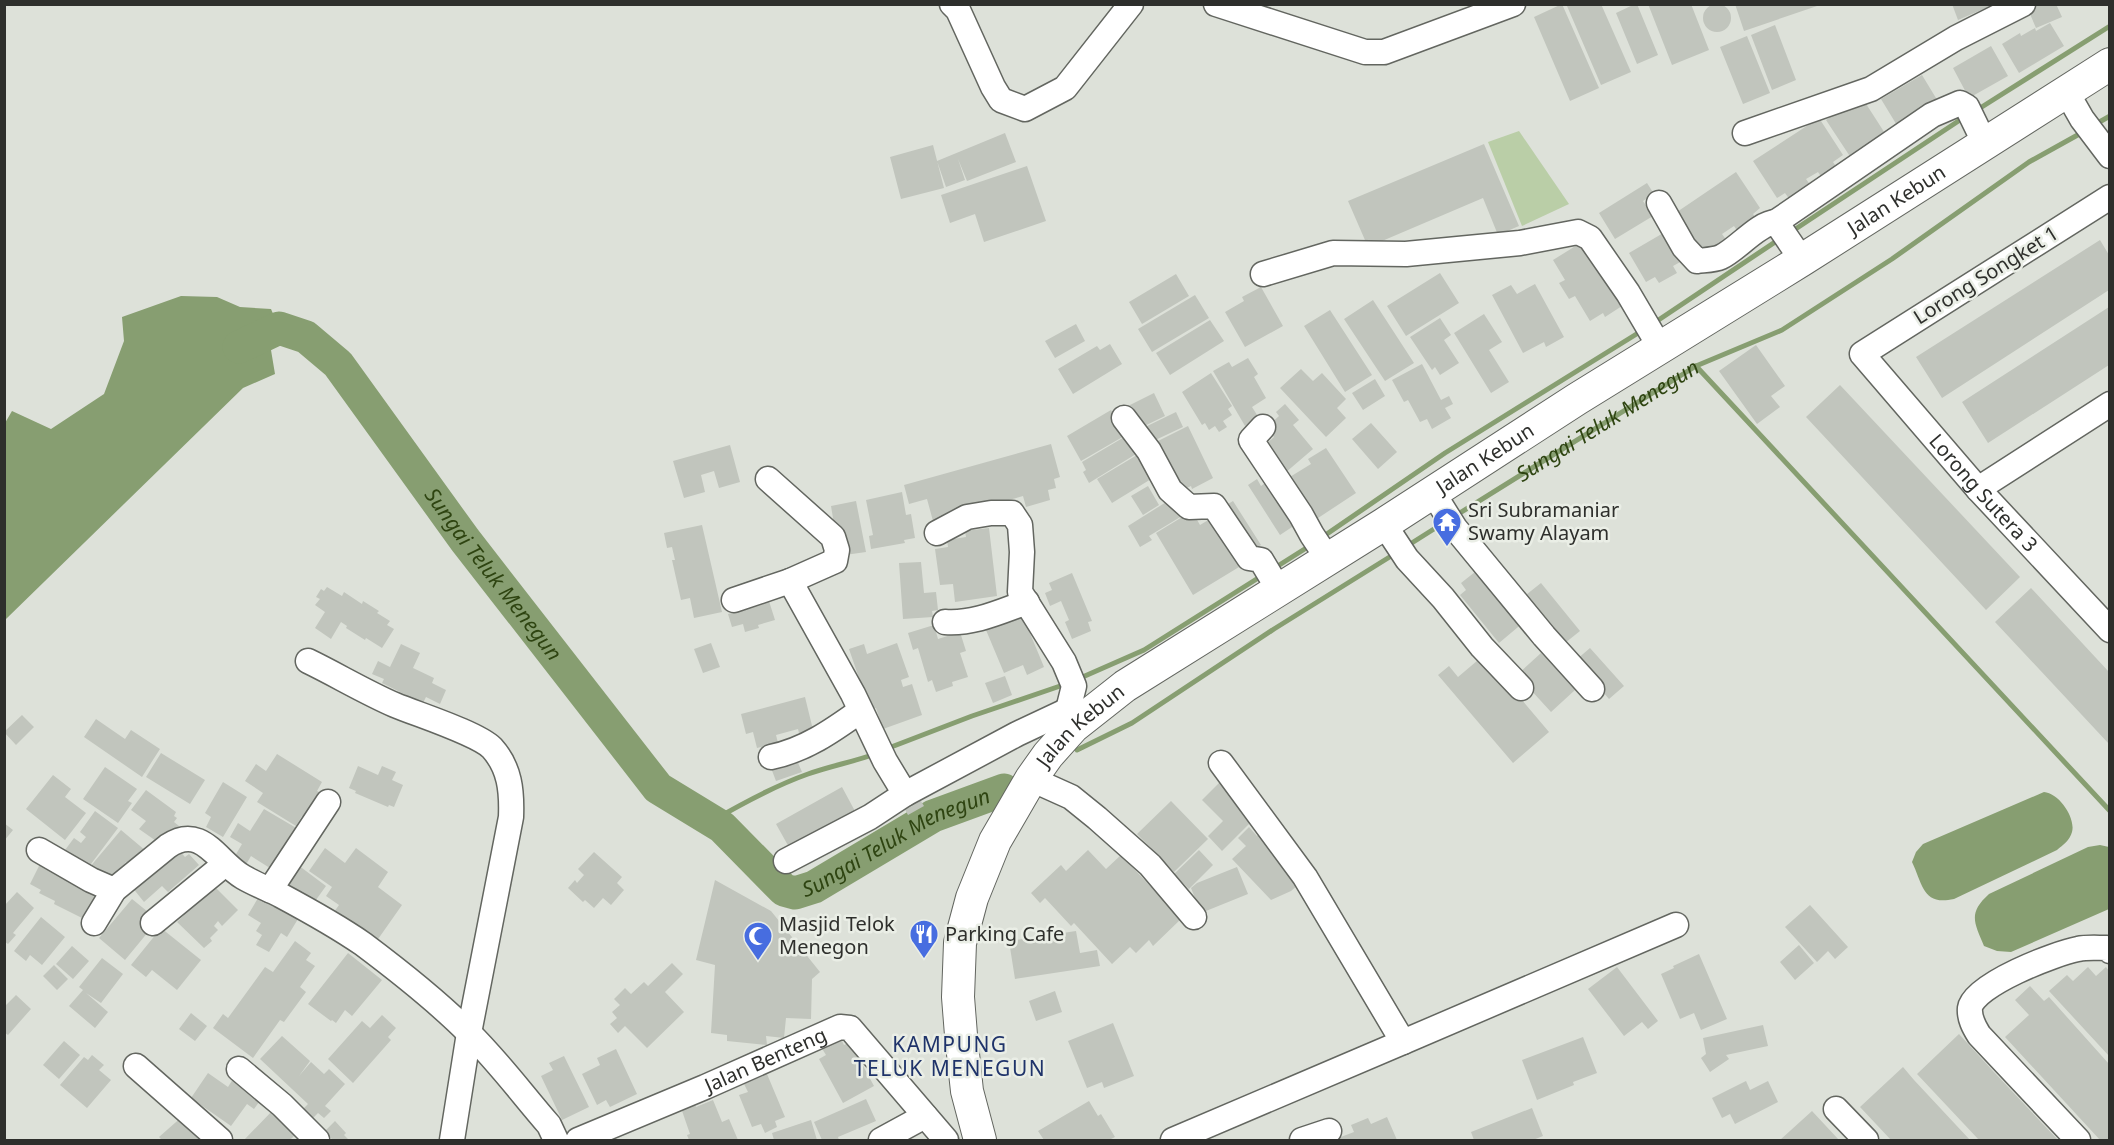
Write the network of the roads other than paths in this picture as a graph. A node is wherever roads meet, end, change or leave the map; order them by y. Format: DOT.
graph roads {
  1 [pos="952,4"];
  2 [pos="1131,4"];
  3 [pos="1216,4"];
  4 [pos="1513,4"];
  5 [pos="2022,4"];
  6 [pos="2109,64"];
  7 [pos="2067,91"];
  8 [pos="1975,123"];
  9 [pos="1745,133"];
  10 [pos="2103,149"];
  11 [pos="2109,196"];
  12 [pos="1659,203"];
  13 [pos="1787,238"];
  14 [pos="1263,274"];
  15 [pos="1651,332"];
  16 [pos="1862,354"];
  17 [pos="2109,404"];
  18 [pos="1124,418"];
  19 [pos="1263,427"];
  20 [pos="768,479"];
  21 [pos="1978,489"];
  22 [pos="1445,513"];
  23 [pos="937,533"];
  24 [pos="1396,544"];
  25 [pos="1320,547"];
  26 [pos="1272,578"];
  27 [pos="790,581"];
  28 [pos="734,600"];
  29 [pos="1027,602"];
  30 [pos="945,622"];
  31 [pos="2109,630"];
  32 [pos="308,662"];
  33 [pos="1521,688"];
  34 [pos="1592,690"];
  35 [pos="860,711"];
  36 [pos="1071,718"];
  37 [pos="771,757"];
  38 [pos="1221,764"];
  39 [pos="1031,779"];
  40 [pos="905,794"];
  41 [pos="328,802"];
  42 [pos="39,850"];
  43 [pos="786,861"];
  44 [pos="225,864"];
  45 [pos="114,890"];
  46 [pos="270,890"];
  47 [pos="1194,917"];
  48 [pos="94,923"];
  49 [pos="153,923"];
  50 [pos="1676,925"];
  51 [pos="2109,951"];
  52 [pos="469,1033"];
  53 [pos="1403,1042"];
  54 [pos="136,1066"];
  55 [pos="239,1069"];
  56 [pos="1836,1109"];
  57 [pos="925,1116"];
  58 [pos="1329,1131"];
  59 [pos="220,1140"];
  60 [pos="316,1140"];
  61 [pos="453,1140"];
  62 [pos="556,1140"];
  63 [pos="578,1140"];
  64 [pos="881,1140"];
  65 [pos="946,1140"];
  66 [pos="980,1140"];
  67 [pos="1173,1140"];
  68 [pos="1302,1140"];
  69 [pos="1866,1140"];
  70 [pos="2078,1140"];
  1 -- 2 [label="street"];
  3 -- 4 [label="street"];
  5 -- 9 [label="street"];
  6 -- 7 [label="main road, Jalan Kebun"];
  7 -- 8 [label="main road, Jalan Kebun"];
  7 -- 10 [label="street"];
  8 -- 13 [label="main road, Jalan Kebun"];
  8 -- 13 [label="street"];
  11 -- 16 [label="street, Lorong Songket 1"];
  12 -- 13 [label="street"];
  13 -- 15 [label="main road, Jalan Kebun"];
  14 -- 15 [label="street"];
  15 -- 22 [label="main road, Jalan Kebun"];
  16 -- 21 [label="street, Lorong Sutera 3"];
  17 -- 21 [label="street"];
  18 -- 26 [label="street"];
  19 -- 25 [label="street"];
  20 -- 27 [label="street"];
  21 -- 31 [label="street, Lorong Sutera 3"];
  22 -- 24 [label="main road, Jalan Kebun"];
  22 -- 34 [label="street"];
  23 -- 29 [label="street"];
  24 -- 25 [label="main road, Jalan Kebun"];
  24 -- 33 [label="street"];
  25 -- 26 [label="main road, Jalan Kebun"];
  26 -- 36 [label="main road, Jalan Kebun"];
  27 -- 28 [label="street"];
  27 -- 35 [label="street"];
  29 -- 30 [label="street"];
  29 -- 36 [label="street"];
  32 -- 52 [label="street"];
  35 -- 37 [label="street"];
  35 -- 40 [label="street"];
  36 -- 39 [label="main road, Jalan Kebun"];
  36 -- 40 [label="street"];
  38 -- 53 [label="street"];
  39 -- 47 [label="street"];
  39 -- 66 [label="main road, Jalan Kebun"];
  40 -- 43 [label="street"];
  41 -- 46 [label="street"];
  42 -- 45 [label="street"];
  44 -- 45 [label="street"];
  44 -- 46 [label="street"];
  44 -- 49 [label="street"];
  45 -- 48 [label="street"];
  46 -- 52 [label="street"];
  50 -- 53 [label="street"];
  51 -- 70 [label="street"];
  52 -- 61 [label="street"];
  52 -- 62 [label="street"];
  53 -- 67 [label="street"];
  54 -- 59 [label="street"];
  55 -- 60 [label="street"];
  56 -- 69 [label="street"];
  57 -- 63 [label="street, Jalan Benteng"];
  57 -- 64 [label="street"];
  57 -- 65 [label="street, Jalan Benteng"];
  58 -- 68 [label="street"];
}
